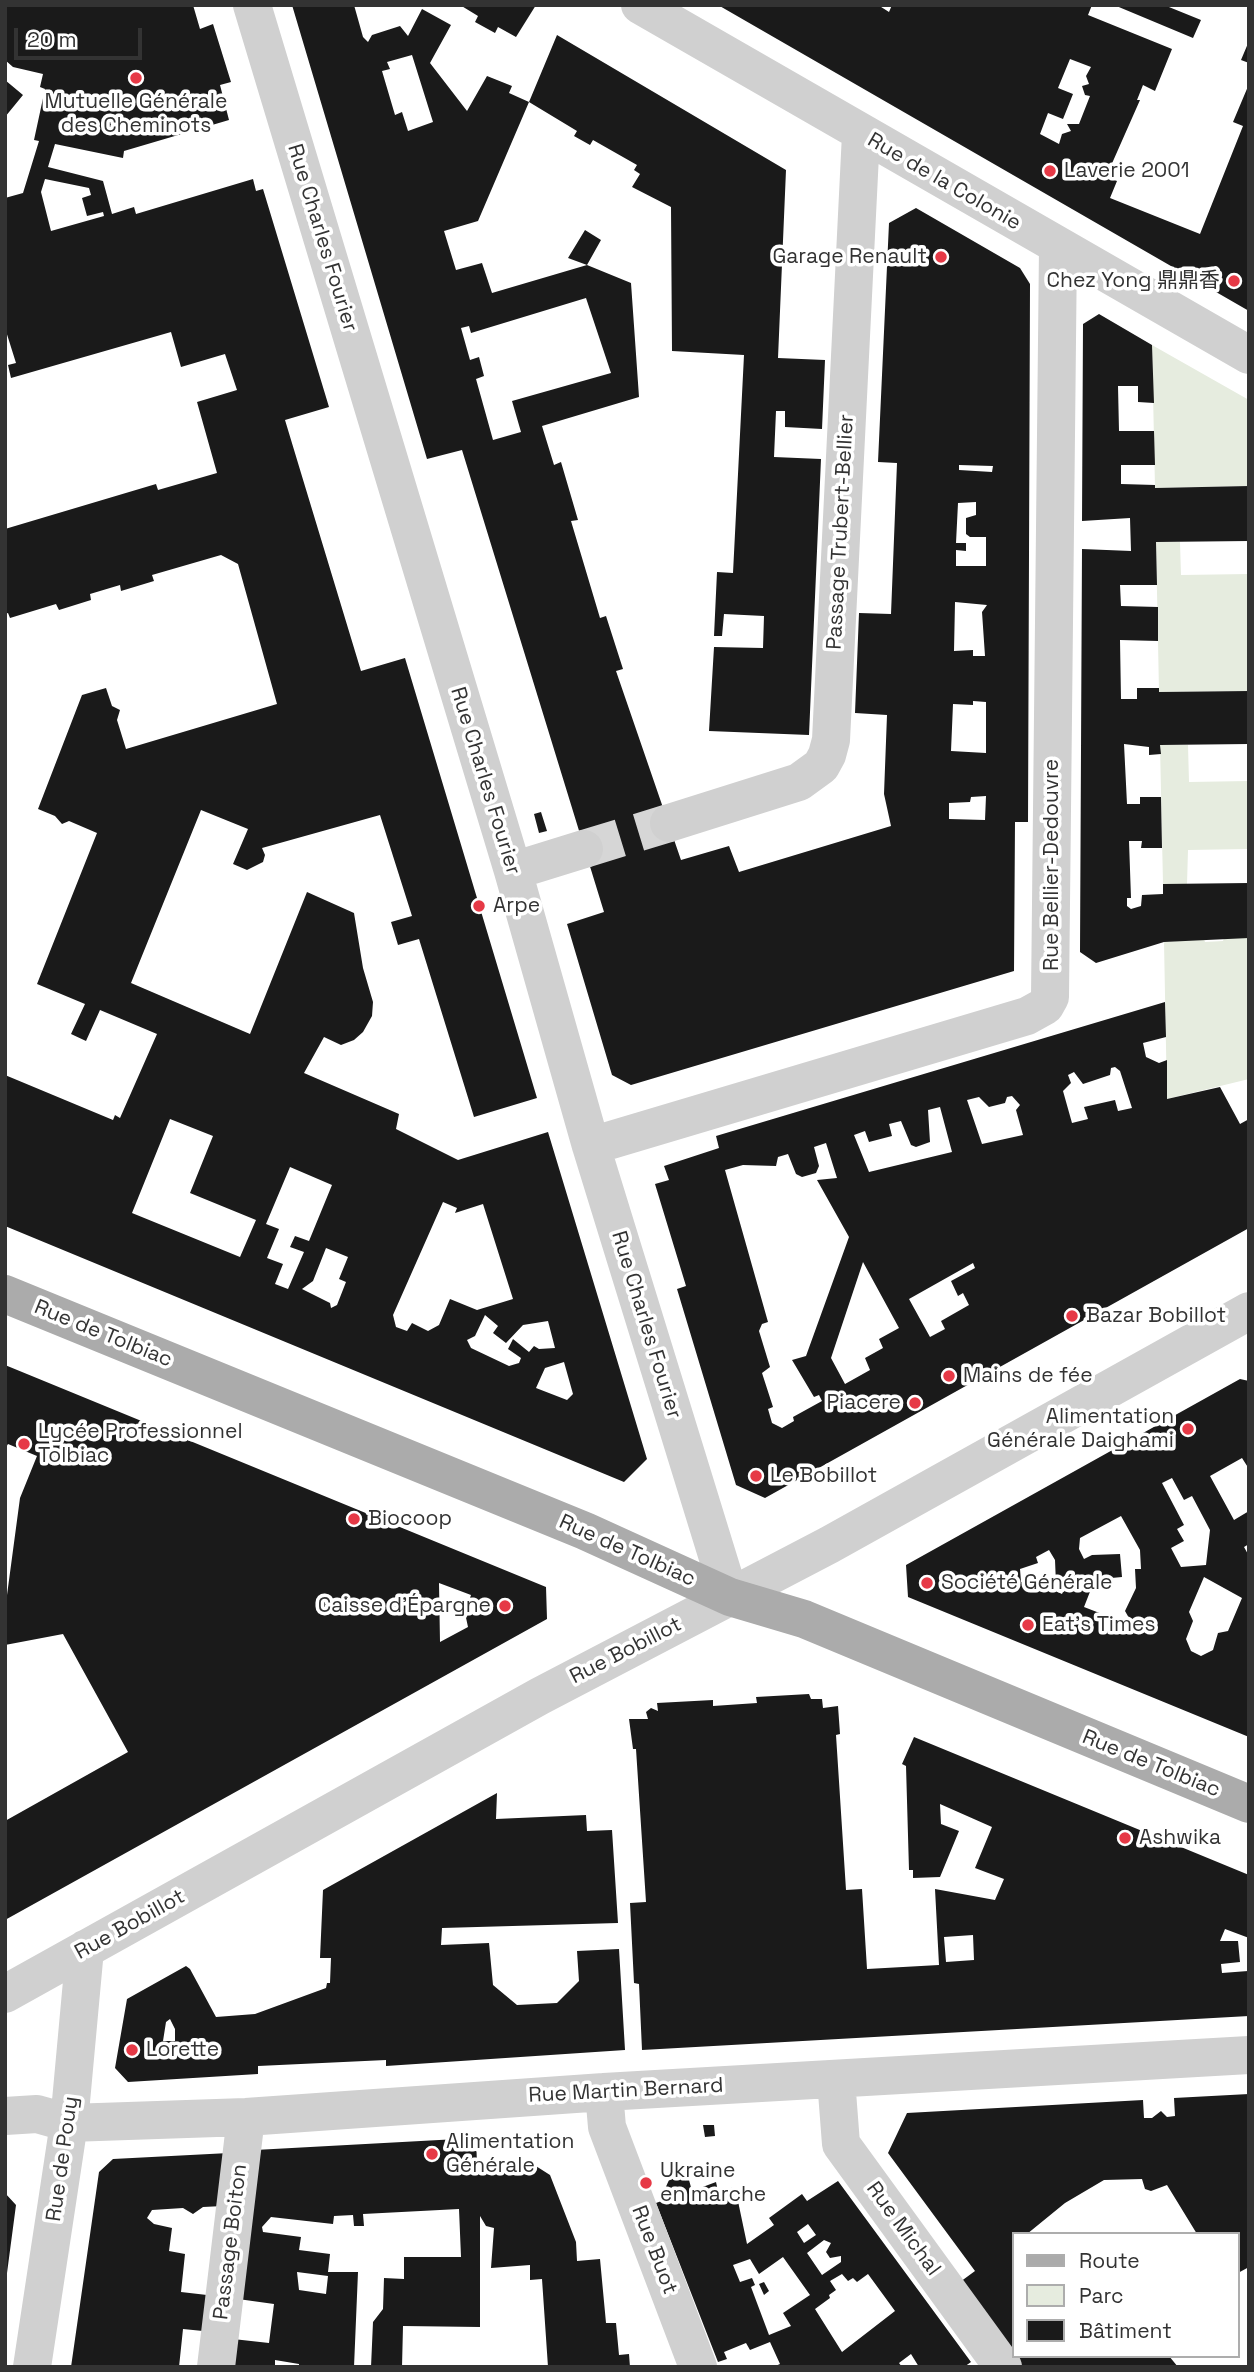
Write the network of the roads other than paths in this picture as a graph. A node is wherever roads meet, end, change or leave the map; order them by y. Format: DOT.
graph roads {
  1 [pos="252,5"];
  2 [pos="640,5"];
  3 [pos="860,134"];
  4 [pos="1058,247"];
  5 [pos="1249,355"];
  6 [pos="669,823"];
  7 [pos="584,849"];
  8 [pos="513,872"];
  9 [pos="591,1146"];
  10 [pos="5,1294"];
  11 [pos="1249,1311"];
  12 [pos="730,1597"];
  13 [pos="1249,1804"];
  14 [pos="85,1950"];
  15 [pos="5,1994"];
  16 [pos="1249,2055"];
  17 [pos="836,2079"];
  18 [pos="604,2092"];
  19 [pos="5,2116"];
  20 [pos="246,2117"];
  21 [pos="69,2123"];
  22 [pos="32,2367"];
  23 [pos="216,2367"];
  24 [pos="698,2367"];
  25 [pos="1003,2367"];
  1 -- 8 [label="street, Rue Charles Fourier"];
  2 -- 3 [label="street, Rue de la Colonie"];
  3 -- 4 [label="street, Rue de la Colonie"];
  3 -- 6 [label="street, Passage Trubert-Bellier"];
  4 -- 5 [label="street, Rue de la Colonie"];
  4 -- 9 [label="street, Rue Bellier-Dedouvre"];
  7 -- 8 [label="street"];
  8 -- 9 [label="street, Rue Charles Fourier"];
  9 -- 12 [label="street, Rue Charles Fourier"];
  10 -- 12 [label="main road, Rue de Tolbiac"];
  11 -- 12 [label="street, Rue Bobillot"];
  12 -- 13 [label="main road, Rue de Tolbiac"];
  12 -- 14 [label="street, Rue Bobillot"];
  14 -- 15 [label="street, Rue Bobillot"];
  14 -- 21 [label="street, Rue de Pouy"];
  16 -- 17 [label="street, Rue Martin Bernard"];
  17 -- 18 [label="street, Rue Martin Bernard"];
  17 -- 25 [label="street, Rue Michal"];
  18 -- 20 [label="street, Rue Martin Bernard"];
  18 -- 24 [label="street, Rue Buot"];
  19 -- 21 [label="street, Rue Martin Bernard"];
  20 -- 21 [label="street, Rue Martin Bernard"];
  20 -- 23 [label="street, Passage Boiton"];
  21 -- 22 [label="street, Rue de Pouy"];
}
